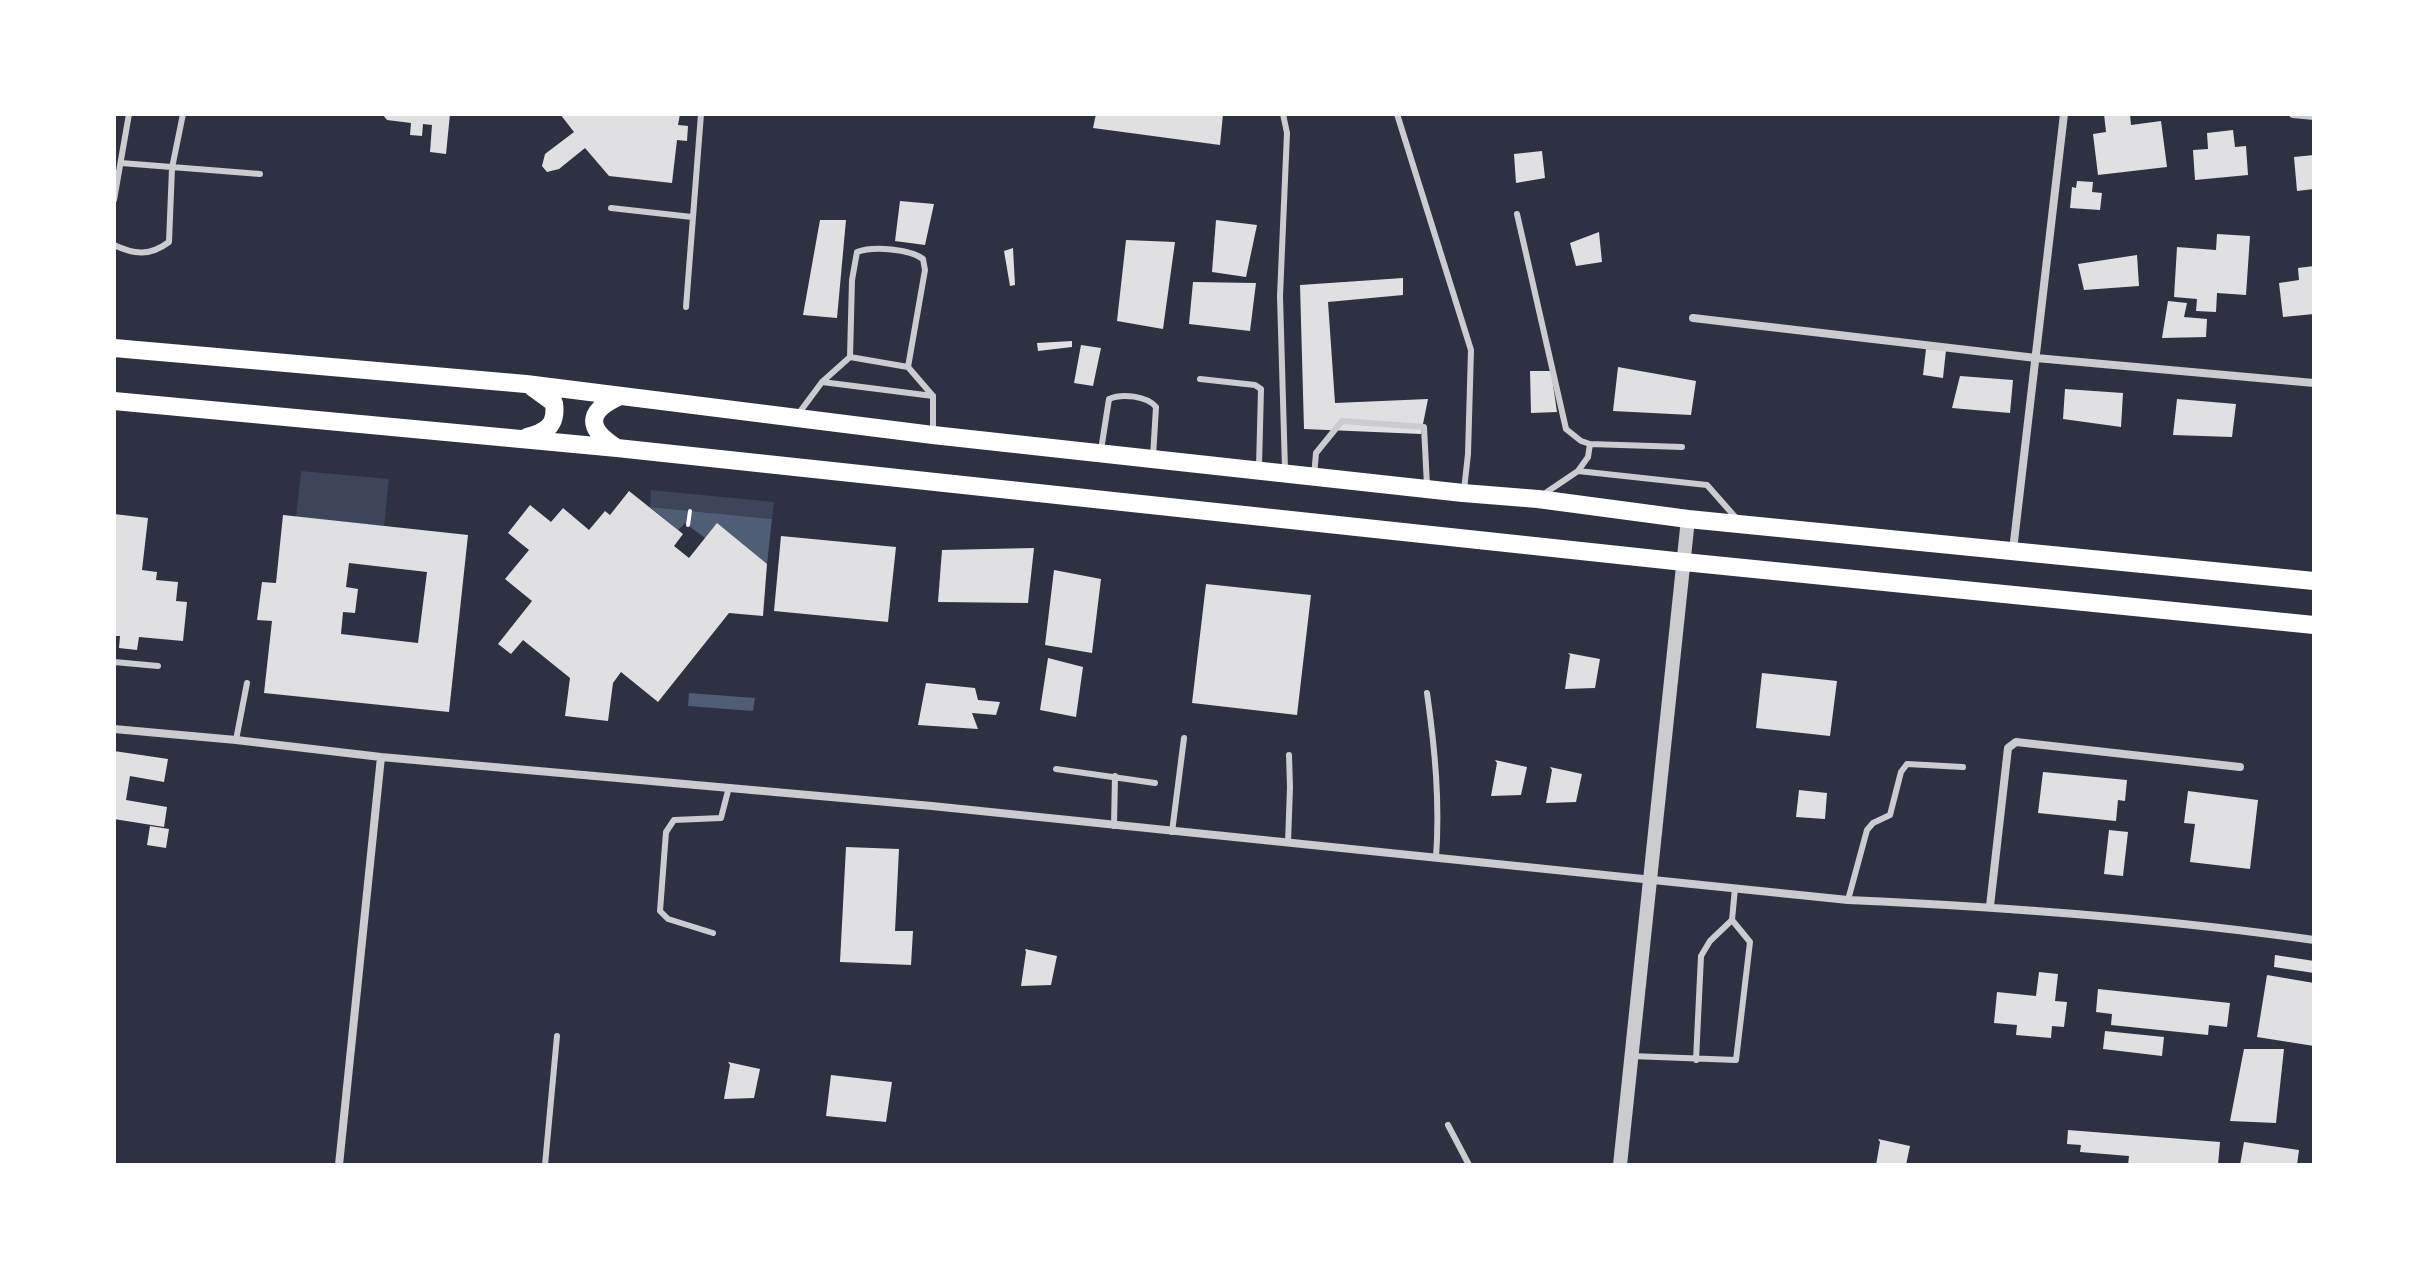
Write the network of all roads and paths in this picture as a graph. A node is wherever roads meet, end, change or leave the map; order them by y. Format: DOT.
graph roads {
  1 [pos="129,114"];
  2 [pos="183,114"];
  3 [pos="701,114"];
  4 [pos="1283,114"];
  5 [pos="1397,114"];
  6 [pos="2064,114"];
  7 [pos="2293,114"];
  8 [pos="2314,116"];
  9 [pos="121,163"];
  10 [pos="172,168"];
  11 [pos="260,174"];
  12 [pos="114,200"];
  13 [pos="611,208"];
  14 [pos="1517,214"];
  15 [pos="692,217"];
  16 [pos="114,245"];
  17 [pos="686,307"];
  18 [pos="1693,318"];
  19 [pos="114,335"];
  20 [pos="114,348"];
  21 [pos="142,350"];
  22 [pos="850,357"];
  23 [pos="2036,358"];
  24 [pos="908,367"];
  25 [pos="1200,379"];
  26 [pos="822,382"];
  27 [pos="2314,383"];
  28 [pos="526,384"];
  29 [pos="620,396"];
  30 [pos="933,396"];
  31 [pos="114,401"];
  32 [pos="795,418"];
  33 [pos="933,435"];
  34 [pos="516,439"];
  35 [pos="1590,444"];
  36 [pos="1682,447"];
  37 [pos="617,448"];
  38 [pos="1101,453"];
  39 [pos="1153,459"];
  40 [pos="1258,470"];
  41 [pos="1578,471"];
  42 [pos="1285,473"];
  43 [pos="1314,477"];
  44 [pos="1427,489"];
  45 [pos="1463,493"];
  46 [pos="1538,499"];
  47 [pos="690,511"];
  48 [pos="1688,519"];
  49 [pos="1742,524"];
  50 [pos="688,525"];
  51 [pos="2013,551"];
  52 [pos="1684,562"];
  53 [pos="2314,581"];
  54 [pos="2314,625"];
  55 [pos="114,662"];
  56 [pos="158,666"];
  57 [pos="247,683"];
  58 [pos="1427,693"];
  59 [pos="114,729"];
  60 [pos="1184,738"];
  61 [pos="236,740"];
  62 [pos="1289,755"];
  63 [pos="381,757"];
  64 [pos="1963,767"];
  65 [pos="2240,767"];
  66 [pos="1056,769"];
  67 [pos="1115,776"];
  68 [pos="1155,783"];
  69 [pos="729,787"];
  70 [pos="1114,826"];
  71 [pos="1172,832"];
  72 [pos="1288,843"];
  73 [pos="1436,858"];
  74 [pos="1651,880"];
  75 [pos="1735,888"];
  76 [pos="1848,900"];
  77 [pos="1990,906"];
  78 [pos="1732,920"];
  79 [pos="713,933"];
  80 [pos="2314,940"];
  81 [pos="557,1036"];
  82 [pos="1631,1056"];
  83 [pos="1696,1060"];
  84 [pos="1448,1125"];
  85 [pos="339,1165"];
  86 [pos="545,1165"];
  87 [pos="1469,1165"];
  88 [pos="1620,1165"];
  1 -- 9 [label="lane"];
  2 -- 10 [label="lane"];
  3 -- 15 [label="lane"];
  4 -- 42 [label="lane"];
  5 -- 45 [label="lane"];
  6 -- 23 [label="street"];
  7 -- 8 [label="street"];
  9 -- 10 [label="lane"];
  9 -- 12 [label="lane"];
  10 -- 11 [label="lane"];
  10 -- 16 [label="lane"];
  13 -- 15 [label="lane"];
  14 -- 35 [label="lane"];
  15 -- 17 [label="lane"];
  18 -- 23 [label="street"];
  19 -- 21 [label="main road"];
  20 -- 21 [label="main road"];
  21 -- 28 [label="main road"];
  22 -- 24 [label="lane"];
  22 -- 24 [label="lane"];
  22 -- 26 [label="lane"];
  23 -- 27 [label="street"];
  23 -- 51 [label="street"];
  24 -- 30 [label="lane"];
  25 -- 40 [label="lane"];
  26 -- 30 [label="lane"];
  26 -- 32 [label="lane"];
  28 -- 29 [label="main road"];
  28 -- 34 [label="main road"];
  29 -- 32 [label="main road"];
  29 -- 37 [label="main road"];
  30 -- 33 [label="lane"];
  31 -- 34 [label="main road"];
  32 -- 33 [label="main road"];
  33 -- 38 [label="main road"];
  34 -- 37 [label="main road"];
  35 -- 36 [label="lane"];
  35 -- 41 [label="lane"];
  37 -- 52 [label="main road"];
  38 -- 39 [label="main road"];
  38 -- 39 [label="lane"];
  39 -- 40 [label="main road"];
  40 -- 42 [label="main road"];
  41 -- 46 [label="lane"];
  41 -- 49 [label="lane"];
  42 -- 43 [label="main road"];
  43 -- 44 [label="main road"];
  43 -- 44 [label="lane"];
  44 -- 45 [label="main road"];
  45 -- 46 [label="main road"];
  46 -- 48 [label="main road"];
  47 -- 50 [label="path"];
  48 -- 49 [label="main road"];
  48 -- 52 [label="street"];
  49 -- 51 [label="main road"];
  51 -- 53 [label="main road"];
  52 -- 54 [label="main road"];
  52 -- 74 [label="street"];
  55 -- 56 [label="lane"];
  57 -- 61 [label="lane"];
  58 -- 73 [label="lane"];
  59 -- 61 [label="street"];
  60 -- 71 [label="lane"];
  61 -- 63 [label="street"];
  62 -- 72 [label="lane"];
  63 -- 69 [label="street"];
  63 -- 85 [label="street"];
  64 -- 76 [label="lane"];
  65 -- 77 [label="street"];
  66 -- 67 [label="lane"];
  67 -- 68 [label="lane"];
  67 -- 70 [label="lane"];
  69 -- 70 [label="street"];
  69 -- 79 [label="lane"];
  70 -- 71 [label="street"];
  71 -- 72 [label="street"];
  72 -- 73 [label="street"];
  73 -- 74 [label="street"];
  74 -- 75 [label="street"];
  74 -- 82 [label="street"];
  75 -- 76 [label="street"];
  75 -- 78 [label="lane"];
  76 -- 77 [label="street"];
  77 -- 80 [label="street"];
  78 -- 83 [label="lane"];
  78 -- 83 [label="lane"];
  81 -- 86 [label="lane"];
  82 -- 83 [label="lane"];
  82 -- 88 [label="street"];
  84 -- 87 [label="lane"];
}
